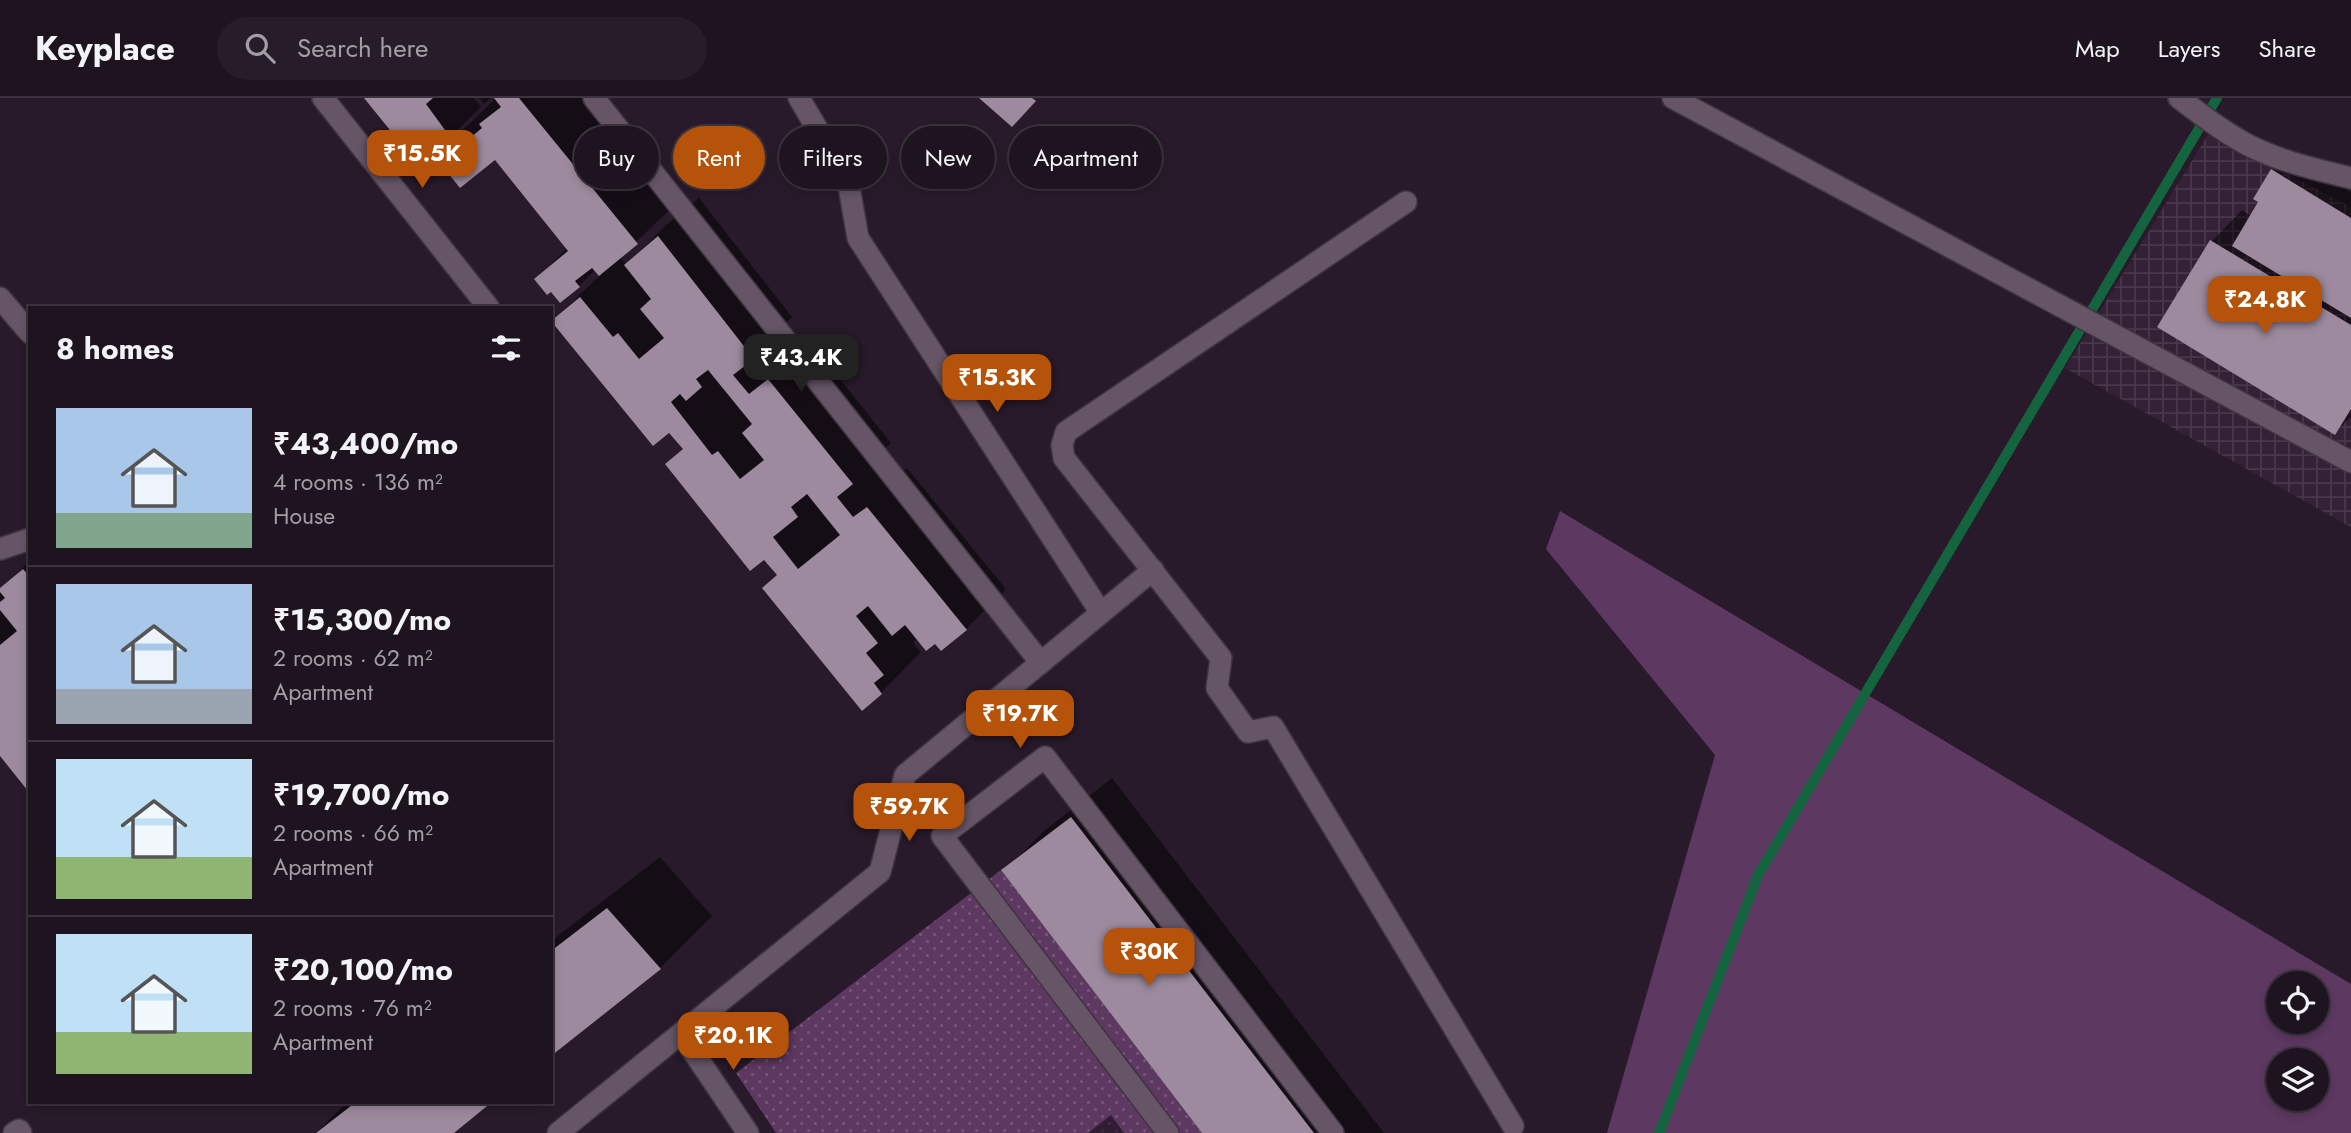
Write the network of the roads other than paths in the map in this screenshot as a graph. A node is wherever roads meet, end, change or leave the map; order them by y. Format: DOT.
graph roads {
  1 [pos="323,98"];
  2 [pos="594,98"];
  3 [pos="799,98"];
  4 [pos="1673,98"];
  5 [pos="2179,98"];
  6 [pos="2351,178"];
  7 [pos="1406,202"];
  8 [pos="0,299"];
  9 [pos="487,306"];
  10 [pos="28,331"];
  11 [pos="2351,462"];
  12 [pos="28,540"];
  13 [pos="0,549"];
  14 [pos="1153,570"];
  15 [pos="1101,613"];
  16 [pos="1041,663"];
  17 [pos="682,1035"];
  18 [pos="1513,1126"];
  19 [pos="15,1133"];
  20 [pos="21,1133"];
  21 [pos="558,1133"];
  22 [pos="748,1133"];
  23 [pos="1168,1133"];
  24 [pos="1333,1133"];
  1 -- 9 [label="street"];
  2 -- 16 [label="street"];
  3 -- 15 [label="street"];
  4 -- 11 [label="street"];
  5 -- 6 [label="street"];
  7 -- 14 [label="street"];
  8 -- 10 [label="street"];
  12 -- 13 [label="street"];
  14 -- 15 [label="street"];
  14 -- 18 [label="street"];
  15 -- 16 [label="street"];
  16 -- 17 [label="street"];
  17 -- 21 [label="street"];
  17 -- 22 [label="street"];
  19 -- 20 [label="street"];
  23 -- 24 [label="street"];
}
